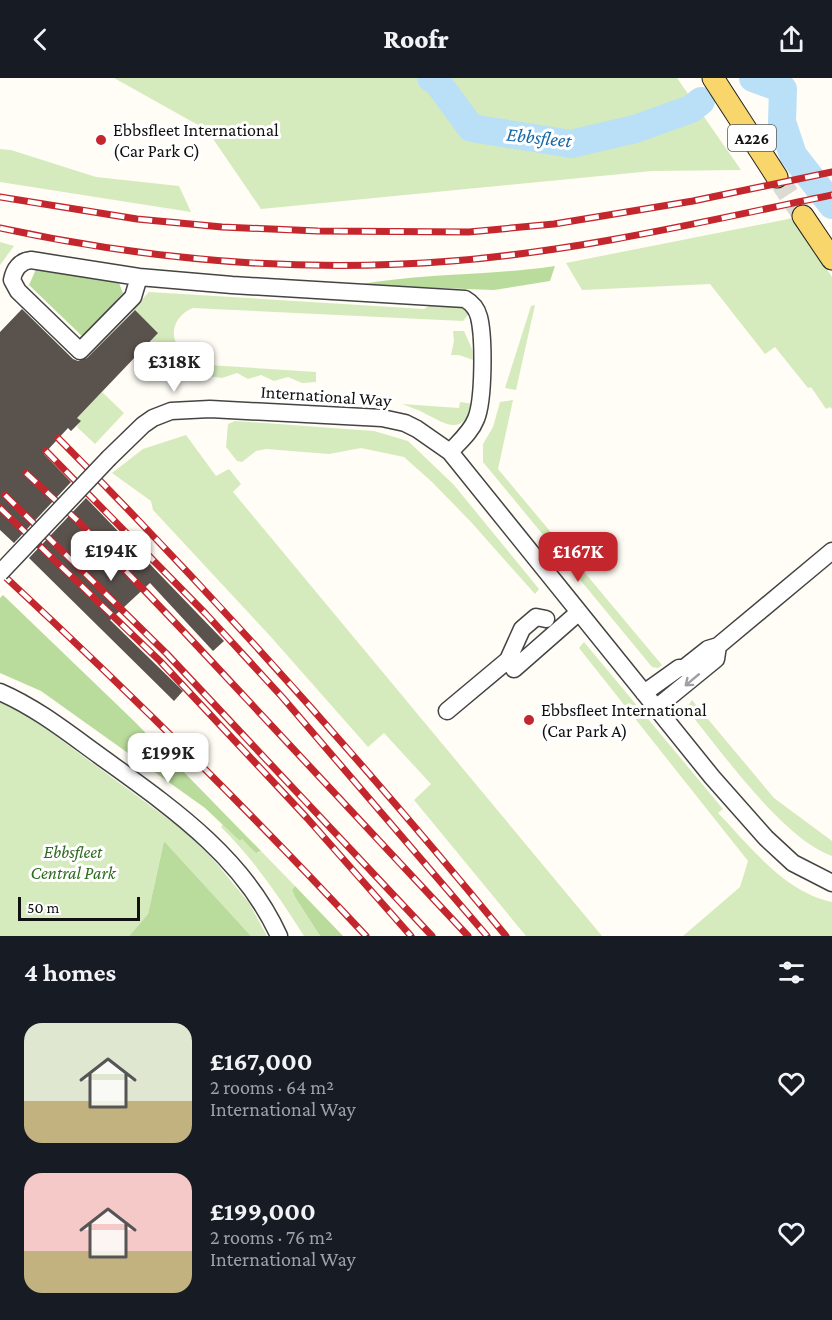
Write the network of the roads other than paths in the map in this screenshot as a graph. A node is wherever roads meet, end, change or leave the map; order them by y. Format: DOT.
graph roads {
  1 [pos="714,78"];
  2 [pos="777,177"];
  3 [pos="803,216"];
  4 [pos="832,259"];
  5 [pos="139,277"];
  6 [pos="450,452"];
  7 [pos="832,551"];
  8 [pos="0,573"];
  9 [pos="574,606"];
  10 [pos="718,646"];
  11 [pos="514,655"];
  12 [pos="0,692"];
  13 [pos="644,693"];
  14 [pos="656,708"];
  15 [pos="447,711"];
  16 [pos="832,883"];
  17 [pos="279,936"];
  1 -- 2 [label="main road, A226"];
  3 -- 4 [label="main road"];
  5 -- 5 [label="street"];
  5 -- 6 [label="street"];
  6 -- 8 [label="street, International Way, bridge"];
  6 -- 9 [label="street, International Way"];
  7 -- 10 [label="street"];
  9 -- 11 [label="street"];
  9 -- 11 [label="street"];
  9 -- 13 [label="street, International Way"];
  10 -- 13 [label="street"];
  10 -- 14 [label="street, one-way"];
  11 -- 15 [label="street"];
  12 -- 17 [label="street"];
  13 -- 14 [label="street, International Way"];
  14 -- 16 [label="street, International Way"];
}
